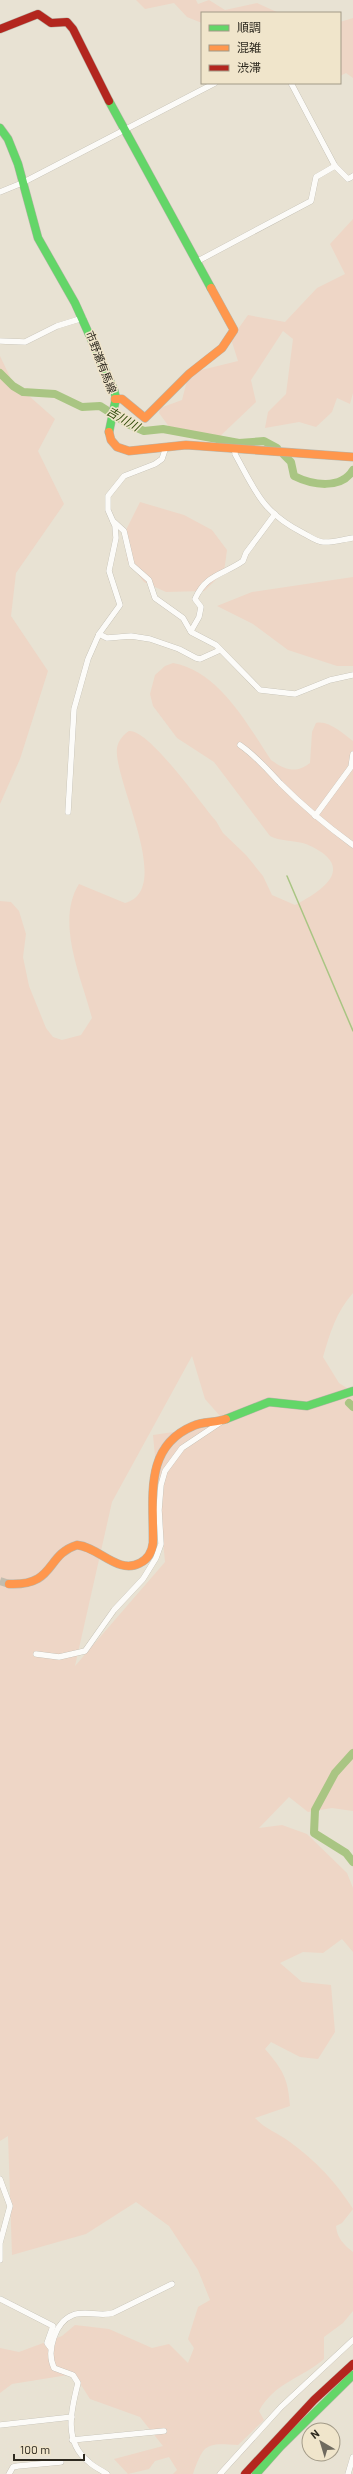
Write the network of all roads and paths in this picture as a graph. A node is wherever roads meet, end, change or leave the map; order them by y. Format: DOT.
graph roads {
  1 [pos="0,29"];
  2 [pos="213,84"];
  3 [pos="292,84"];
  4 [pos="0,128"];
  5 [pos="124,130"];
  6 [pos="335,166"];
  7 [pos="353,176"];
  8 [pos="22,183"];
  9 [pos="0,192"];
  10 [pos="196,262"];
  11 [pos="83,318"];
  12 [pos="0,341"];
  13 [pos="115,400"];
  14 [pos="166,447"];
  15 [pos="235,449"];
  16 [pos="353,458"];
  17 [pos="275,514"];
  18 [pos="112,519"];
  19 [pos="353,538"];
  20 [pos="191,631"];
  21 [pos="99,634"];
  22 [pos="220,650"];
  23 [pos="353,675"];
  24 [pos="240,745"];
  25 [pos="353,754"];
  26 [pos="68,812"];
  27 [pos="315,816"];
  28 [pos="353,844"];
  29 [pos="353,1391"];
  30 [pos="221,1421"];
  31 [pos="9,1584"];
  32 [pos="36,1654"];
  33 [pos="0,2180"];
  34 [pos="0,2260"];
  35 [pos="172,2284"];
  36 [pos="0,2299"];
  37 [pos="353,2340"];
  38 [pos="50,2347"];
  39 [pos="353,2364"];
  40 [pos="353,2375"];
  41 [pos="72,2417"];
  42 [pos="64,2418"];
  43 [pos="0,2426"];
  44 [pos="70,2427"];
  45 [pos="164,2431"];
  46 [pos="72,2440"];
  47 [pos="353,2457"];
  48 [pos="61,2462"];
  49 [pos="9,2474"];
  50 [pos="108,2474"];
  51 [pos="220,2474"];
  52 [pos="245,2474"];
  53 [pos="256,2474"];
  54 [pos="348,2474"];
  1 -- 5 [label="main road"];
  2 -- 5 [label="street"];
  3 -- 6 [label="street"];
  4 -- 8 [label="main road, 市野瀬有馬線"];
  5 -- 8 [label="street"];
  5 -- 10 [label="main road"];
  6 -- 7 [label="street"];
  6 -- 10 [label="street"];
  8 -- 9 [label="street"];
  8 -- 11 [label="main road, 市野瀬有馬線"];
  10 -- 13 [label="main road"];
  11 -- 12 [label="street"];
  11 -- 13 [label="main road, 市野瀬有馬線"];
  13 -- 14 [label="main road, 市野瀬有馬線"];
  14 -- 15 [label="main road, 市野瀬有馬線"];
  14 -- 18 [label="street"];
  15 -- 16 [label="main road, 市野瀬有馬線"];
  15 -- 17 [label="street"];
  17 -- 19 [label="street"];
  17 -- 20 [label="street"];
  18 -- 20 [label="street"];
  18 -- 21 [label="street"];
  20 -- 22 [label="street"];
  21 -- 22 [label="street"];
  21 -- 26 [label="street"];
  22 -- 23 [label="street"];
  24 -- 27 [label="street"];
  25 -- 27 [label="street"];
  27 -- 28 [label="street"];
  29 -- 30 [label="main road"];
  30 -- 31 [label="main road"];
  30 -- 32 [label="street"];
  33 -- 34 [label="street"];
  35 -- 38 [label="street"];
  36 -- 38 [label="street"];
  37 -- 51 [label="street"];
  38 -- 41 [label="street"];
  39 -- 52 [label="main road"];
  40 -- 53 [label="main road"];
  41 -- 42 [label="street"];
  41 -- 44 [label="street"];
  42 -- 43 [label="street"];
  42 -- 44 [label="street"];
  44 -- 46 [label="street"];
  45 -- 46 [label="street"];
  46 -- 50 [label="street"];
  47 -- 54 [label="street"];
  48 -- 49 [label="street"];
}
